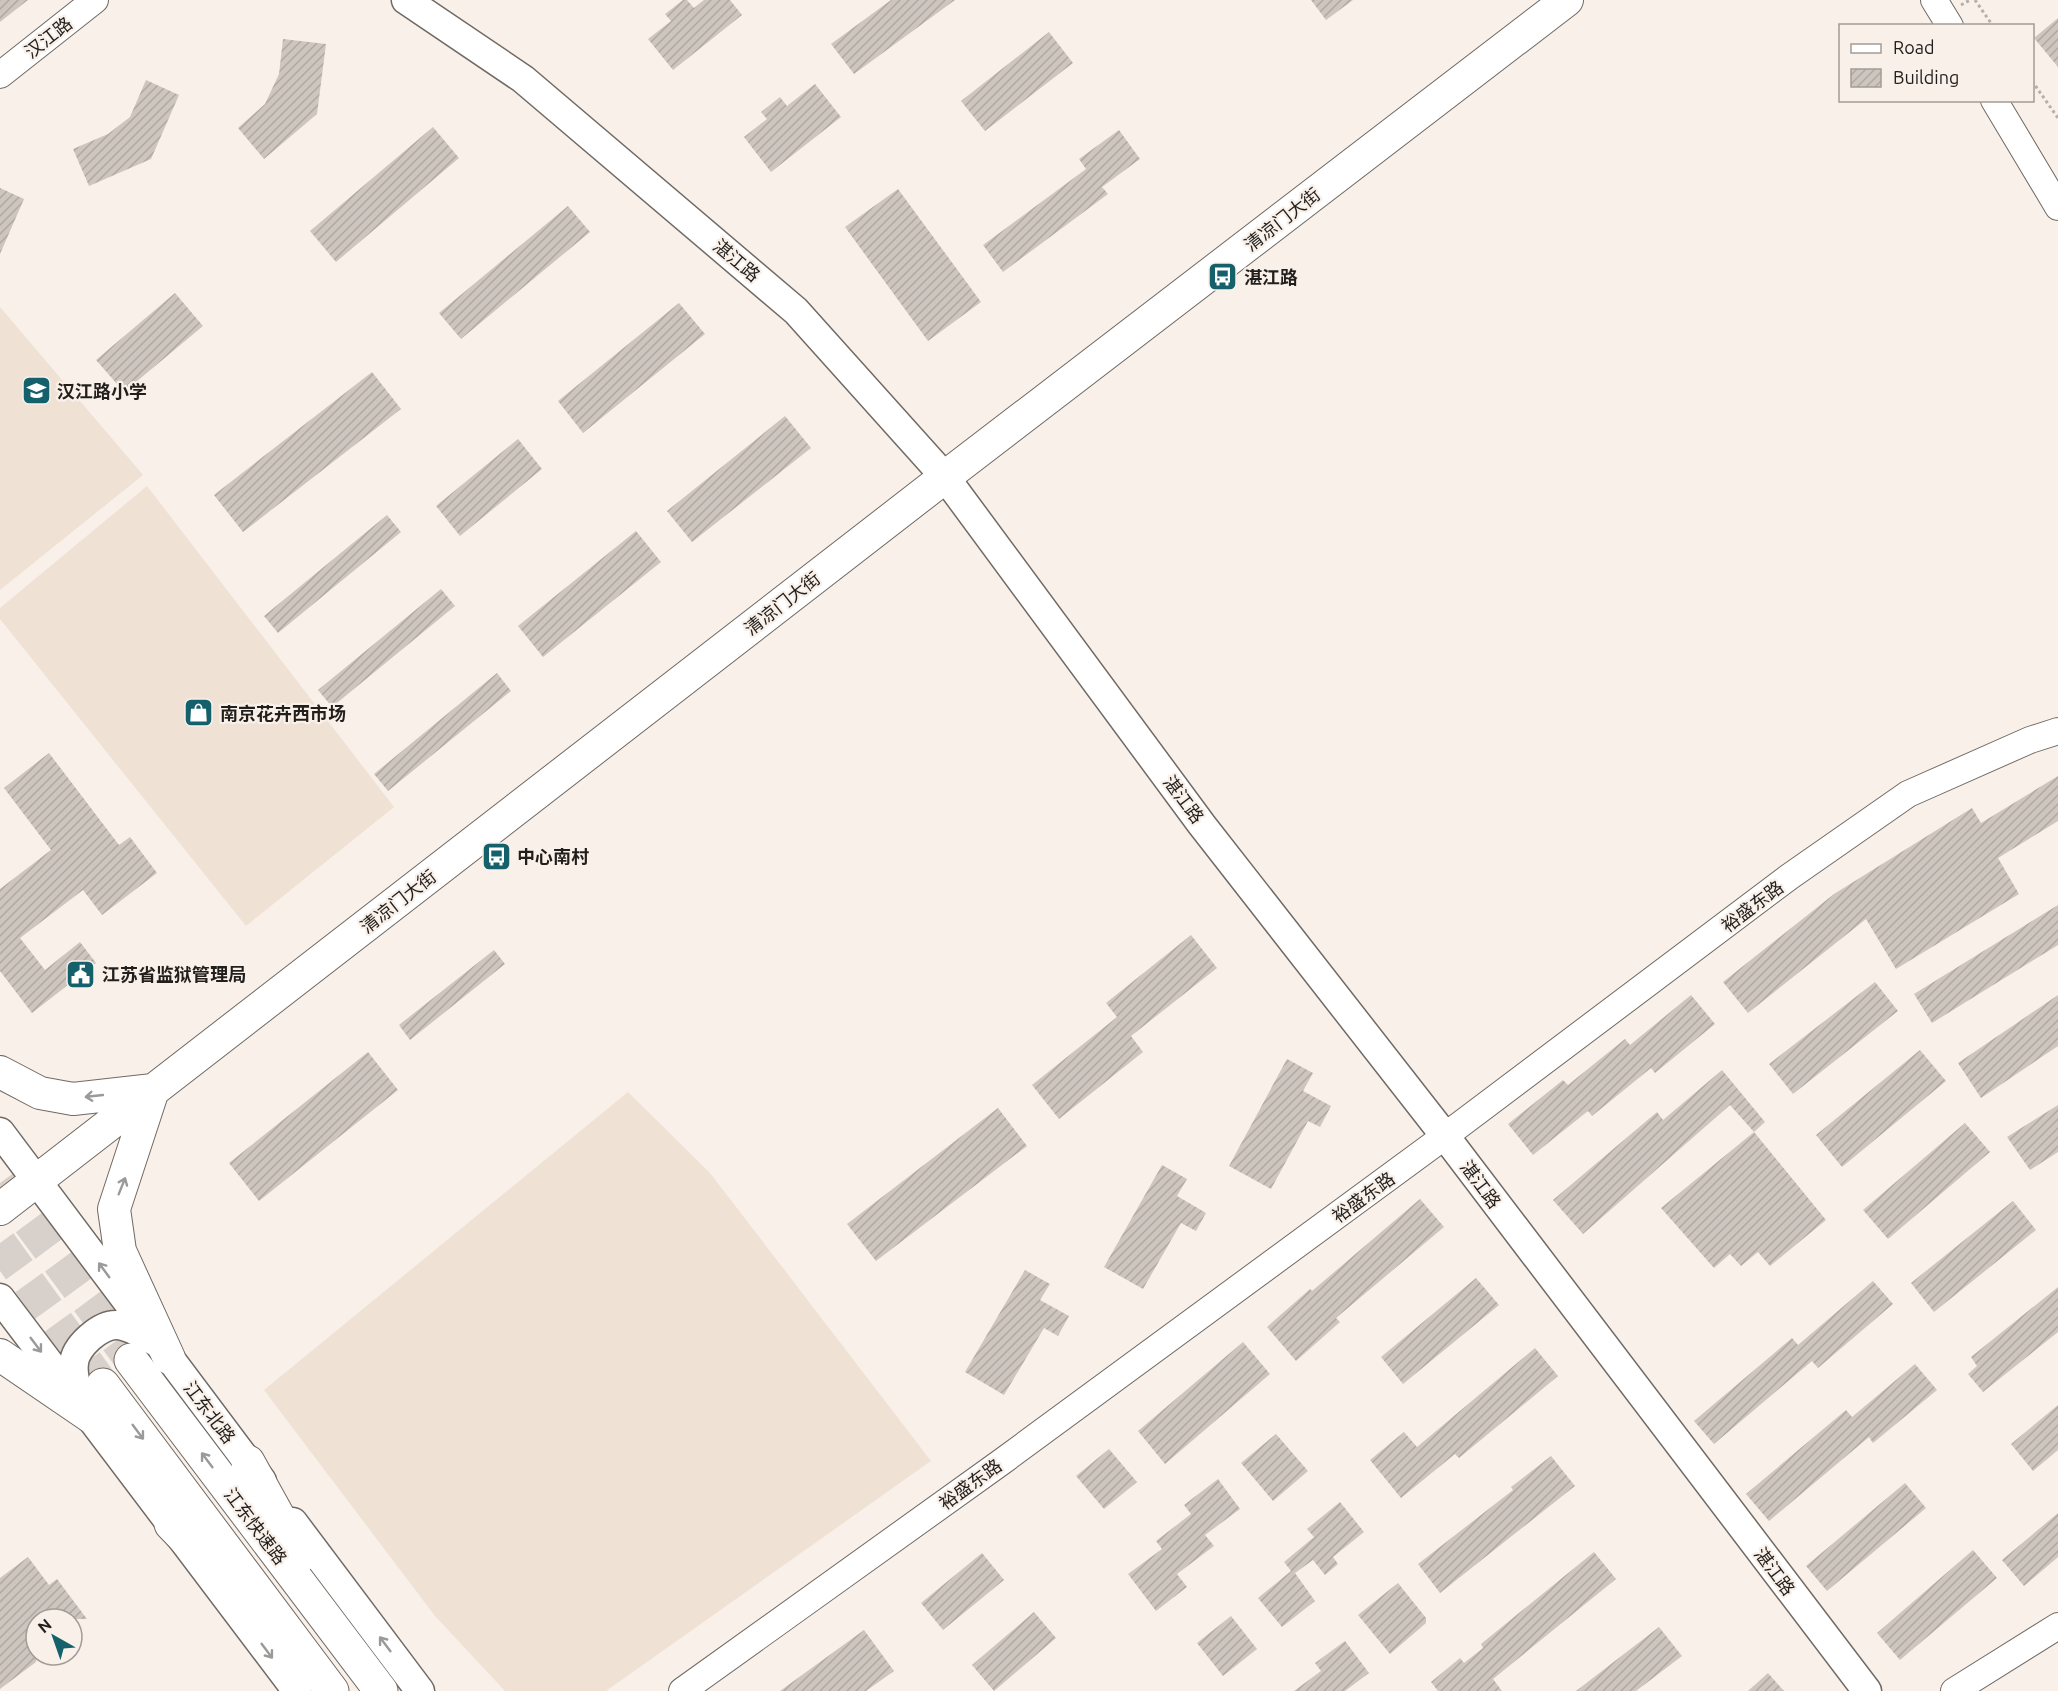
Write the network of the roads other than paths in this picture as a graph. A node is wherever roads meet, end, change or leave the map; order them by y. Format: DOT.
graph roads {
  1 [pos="95,0"];
  2 [pos="406,0"];
  3 [pos="1567,0"];
  4 [pos="1934,0"];
  5 [pos="1949,24"];
  6 [pos="0,75"];
  7 [pos="1995,102"];
  8 [pos="2058,207"];
  9 [pos="945,477"];
  10 [pos="2058,731"];
  11 [pos="0,1071"];
  12 [pos="153,1090"];
  13 [pos="0,1132"];
  14 [pos="1445,1136"];
  15 [pos="38,1180"];
  16 [pos="0,1209"];
  17 [pos="0,1298"];
  18 [pos="164,1350"];
  19 [pos="0,1355"];
  20 [pos="131,1360"];
  21 [pos="92,1402"];
  22 [pos="248,1462"];
  23 [pos="171,1524"];
  24 [pos="2058,1626"];
  25 [pos="356,1658"];
  26 [pos="318,1688"];
  27 [pos="381,1691"];
  28 [pos="420,1691"];
  29 [pos="682,1691"];
  30 [pos="1867,1691"];
  31 [pos="1954,1691"];
  1 -- 6 [label="street, 汉江路"];
  2 -- 9 [label="main road, 湛江路"];
  3 -- 9 [label="main road, 清凉门大街"];
  4 -- 5 [label="street"];
  7 -- 8 [label="street"];
  9 -- 12 [label="main road, 清凉门大街"];
  9 -- 14 [label="main road, 湛江路"];
  10 -- 14 [label="street, 裕盛东路"];
  12 -- 11 [label="main road, one-way"];
  12 -- 15 [label="main road, 清凉门大街"];
  18 -- 12 [label="main road, one-way"];
  13 -- 15 [label="main road, 江东北路"];
  14 -- 29 [label="street, 裕盛东路"];
  14 -- 30 [label="main road, 湛江路"];
  15 -- 16 [label="main road, 清凉门大街"];
  18 -- 15 [label="main road, 江东北路, one-way"];
  17 -- 21 [label="main road, one-way"];
  18 -- 21 [label="main road"];
  18 -- 22 [label="main road, 江东北路"];
  19 -- 21 [label="main road"];
  25 -- 20 [label="highway, 江东快速路, one-way"];
  21 -- 23 [label="main road"];
  21 -- 26 [label="highway, 江东快速路, one-way"];
  22 -- 25 [label="highway"];
  28 -- 22 [label="main road, 江东北路, one-way"];
  23 -- 26 [label="highway, one-way"];
  24 -- 31 [label="street"];
  25 -- 27 [label="highway, 江东快速路"];
}
